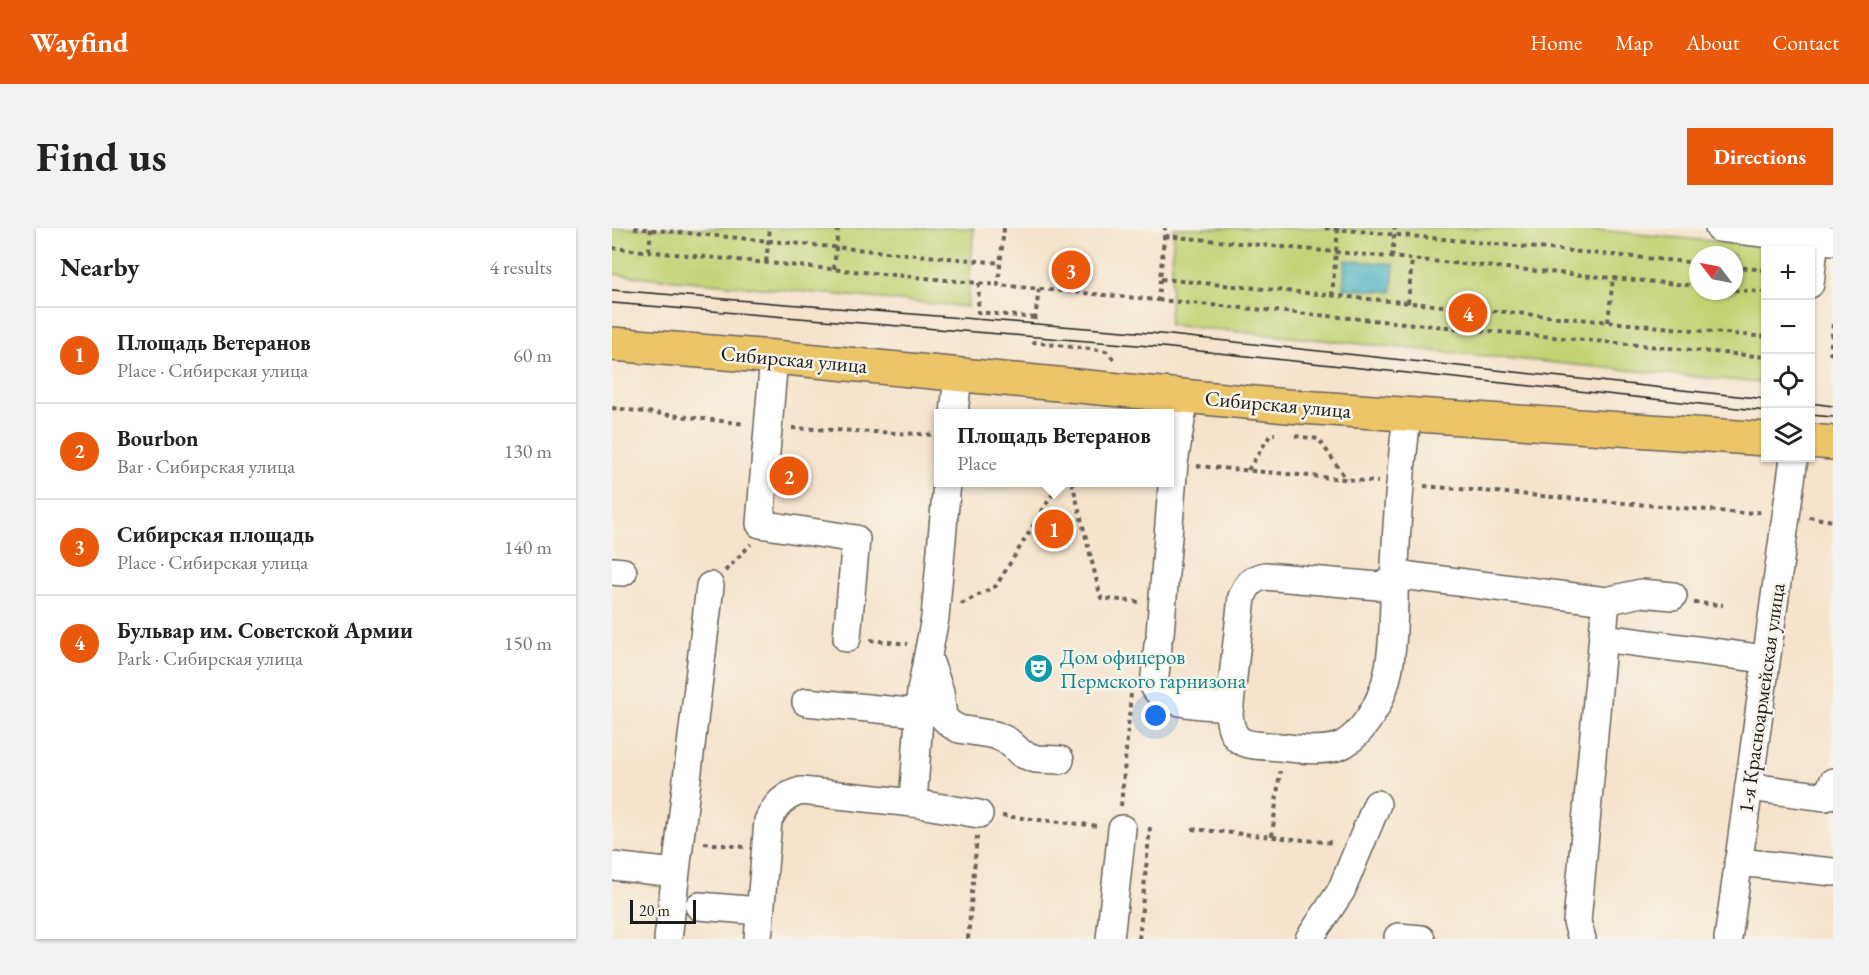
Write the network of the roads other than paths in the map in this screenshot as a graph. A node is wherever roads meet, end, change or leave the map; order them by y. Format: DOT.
graph roads {
  1 [pos="1719,228"];
  2 [pos="1821,236"];
  3 [pos="1815,262"];
  4 [pos="612,344"];
  5 [pos="774,357"];
  6 [pos="958,374"];
  7 [pos="1185,396"];
  8 [pos="954,409"];
  9 [pos="1407,415"];
  10 [pos="1761,439"];
  11 [pos="1815,441"];
  12 [pos="1833,443"];
  13 [pos="1793,462"];
  14 [pos="1174,464"];
  15 [pos="947,487"];
  16 [pos="1172,487"];
  17 [pos="1394,581"];
  18 [pos="710,586"];
  19 [pos="1673,596"];
  20 [pos="1606,601"];
  21 [pos="847,638"];
  22 [pos="1603,638"];
  23 [pos="928,651"];
  24 [pos="1765,659"];
  25 [pos="806,702"];
  26 [pos="1230,707"];
  27 [pos="919,713"];
  28 [pos="1060,760"];
  29 [pos="1833,782"];
  30 [pos="1749,787"];
  31 [pos="913,803"];
  32 [pos="1377,804"];
  33 [pos="979,814"];
  34 [pos="1122,822"];
  35 [pos="1738,862"];
  36 [pos="612,866"];
  37 [pos="1833,872"];
  38 [pos="675,873"];
  39 [pos="699,906"];
  40 [pos="760,911"];
  41 [pos="668,939"];
  42 [pos="758,939"];
  43 [pos="1110,939"];
  44 [pos="1309,939"];
  45 [pos="1581,939"];
  46 [pos="1728,939"];
  1 -- 2 [label="street"];
  2 -- 3 [label="street"];
  4 -- 5 [label="main road, Сибирская улица"];
  5 -- 6 [label="main road, Сибирская улица"];
  5 -- 21 [label="street"];
  6 -- 7 [label="main road, Сибирская улица"];
  6 -- 8 [label="street"];
  7 -- 9 [label="main road, Сибирская улица"];
  7 -- 14 [label="street"];
  9 -- 10 [label="main road, Сибирская улица"];
  9 -- 17 [label="street"];
  11 -- 12 [label="main road"];
  13 -- 24 [label="street, 1-я Красноармейская улица"];
  15 -- 23 [label="street"];
  16 -- 26 [label="street"];
  17 -- 20 [label="street"];
  17 -- 26 [label="street"];
  17 -- 26 [label="street"];
  18 -- 38 [label="street"];
  19 -- 20 [label="street"];
  20 -- 22 [label="street"];
  22 -- 24 [label="street"];
  22 -- 45 [label="street"];
  23 -- 27 [label="street"];
  23 -- 28 [label="street"];
  24 -- 30 [label="street, 1-я Красноармейская улица"];
  25 -- 27 [label="street"];
  27 -- 31 [label="street"];
  29 -- 30 [label="street"];
  30 -- 35 [label="street, 1-я Красноармейская улица"];
  31 -- 33 [label="street"];
  31 -- 40 [label="street"];
  32 -- 44 [label="street"];
  34 -- 43 [label="street"];
  35 -- 37 [label="street"];
  35 -- 46 [label="street, 1-я Красноармейская улица"];
  36 -- 38 [label="street"];
  38 -- 41 [label="street"];
  39 -- 40 [label="street"];
  40 -- 42 [label="street"];
}
